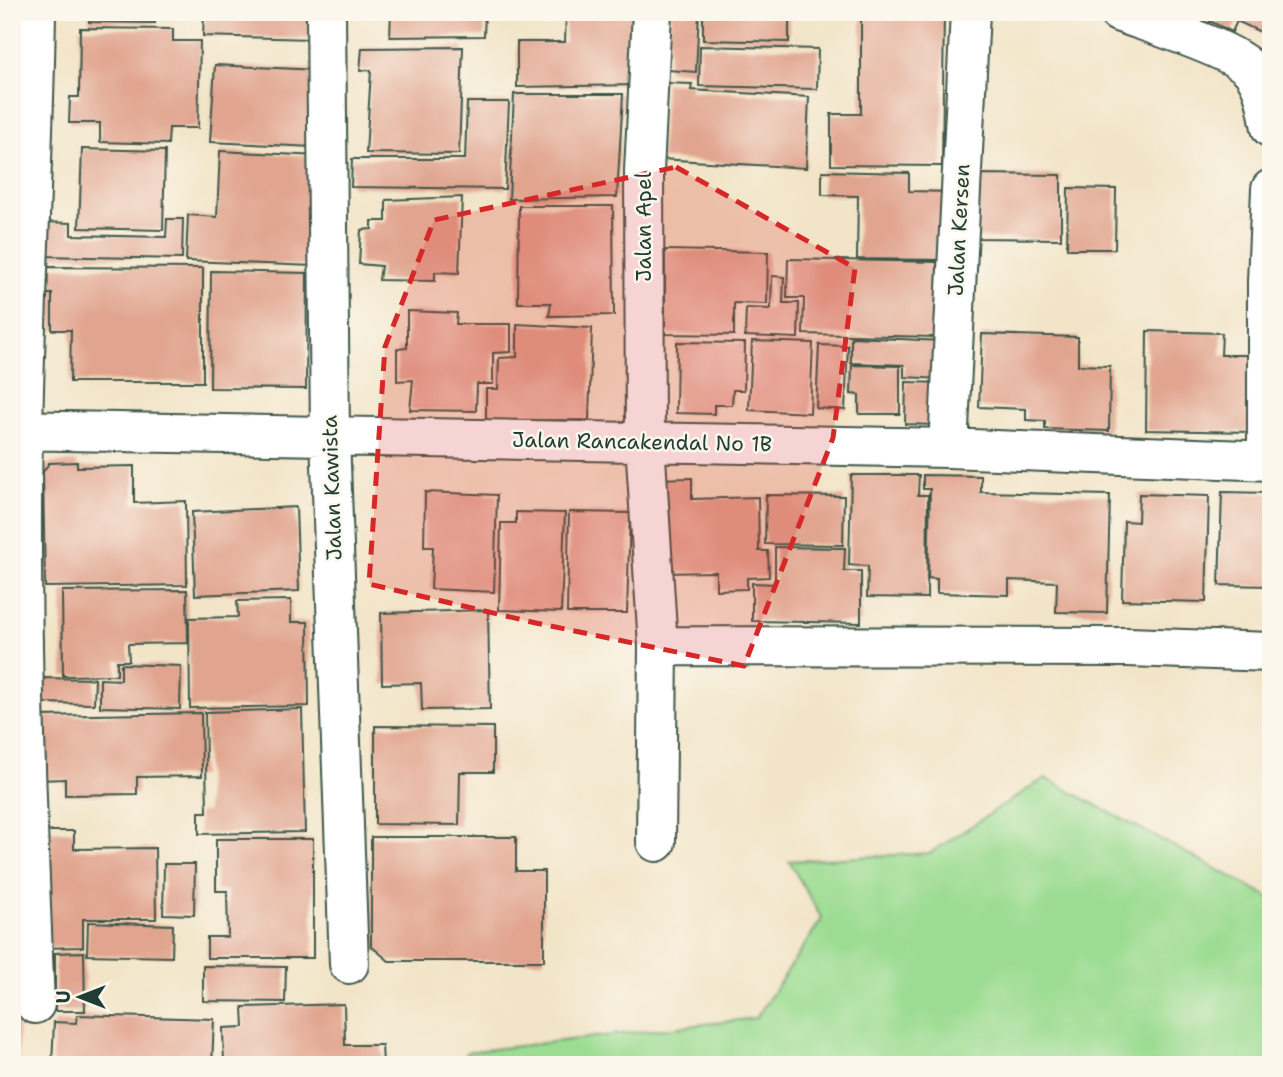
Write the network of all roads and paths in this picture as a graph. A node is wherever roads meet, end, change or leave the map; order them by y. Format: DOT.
graph roads {
  1 [pos="36,12"];
  2 [pos="326,12"];
  3 [pos="652,12"];
  4 [pos="970,12"];
  5 [pos="1118,12"];
  6 [pos="1271,128"];
  7 [pos="1271,189"];
  8 [pos="18,430"];
  9 [pos="330,436"];
  10 [pos="645,442"];
  11 [pos="948,447"];
  12 [pos="1269,461"];
  13 [pos="658,646"];
  14 [pos="1271,652"];
  15 [pos="656,842"];
  16 [pos="349,964"];
  17 [pos="35,1004"];
  1 -- 8 [label="street"];
  2 -- 9 [label="street, Jalan Kawista"];
  3 -- 10 [label="street, Jalan Apel"];
  4 -- 11 [label="street, Jalan Kersen"];
  5 -- 6 [label="street"];
  7 -- 12 [label="street"];
  8 -- 9 [label="street, Jalan Rancakendal No 1B"];
  8 -- 17 [label="street"];
  9 -- 10 [label="street, Jalan Rancakendal No 1B"];
  9 -- 16 [label="street, Jalan Kawista"];
  10 -- 11 [label="street, Jalan Rancakendal No 1B"];
  10 -- 13 [label="street, Jalan Apel"];
  11 -- 12 [label="street, Jalan Rancakendal No 1B"];
  13 -- 14 [label="street"];
  13 -- 15 [label="street, Jalan Apel"];
}
